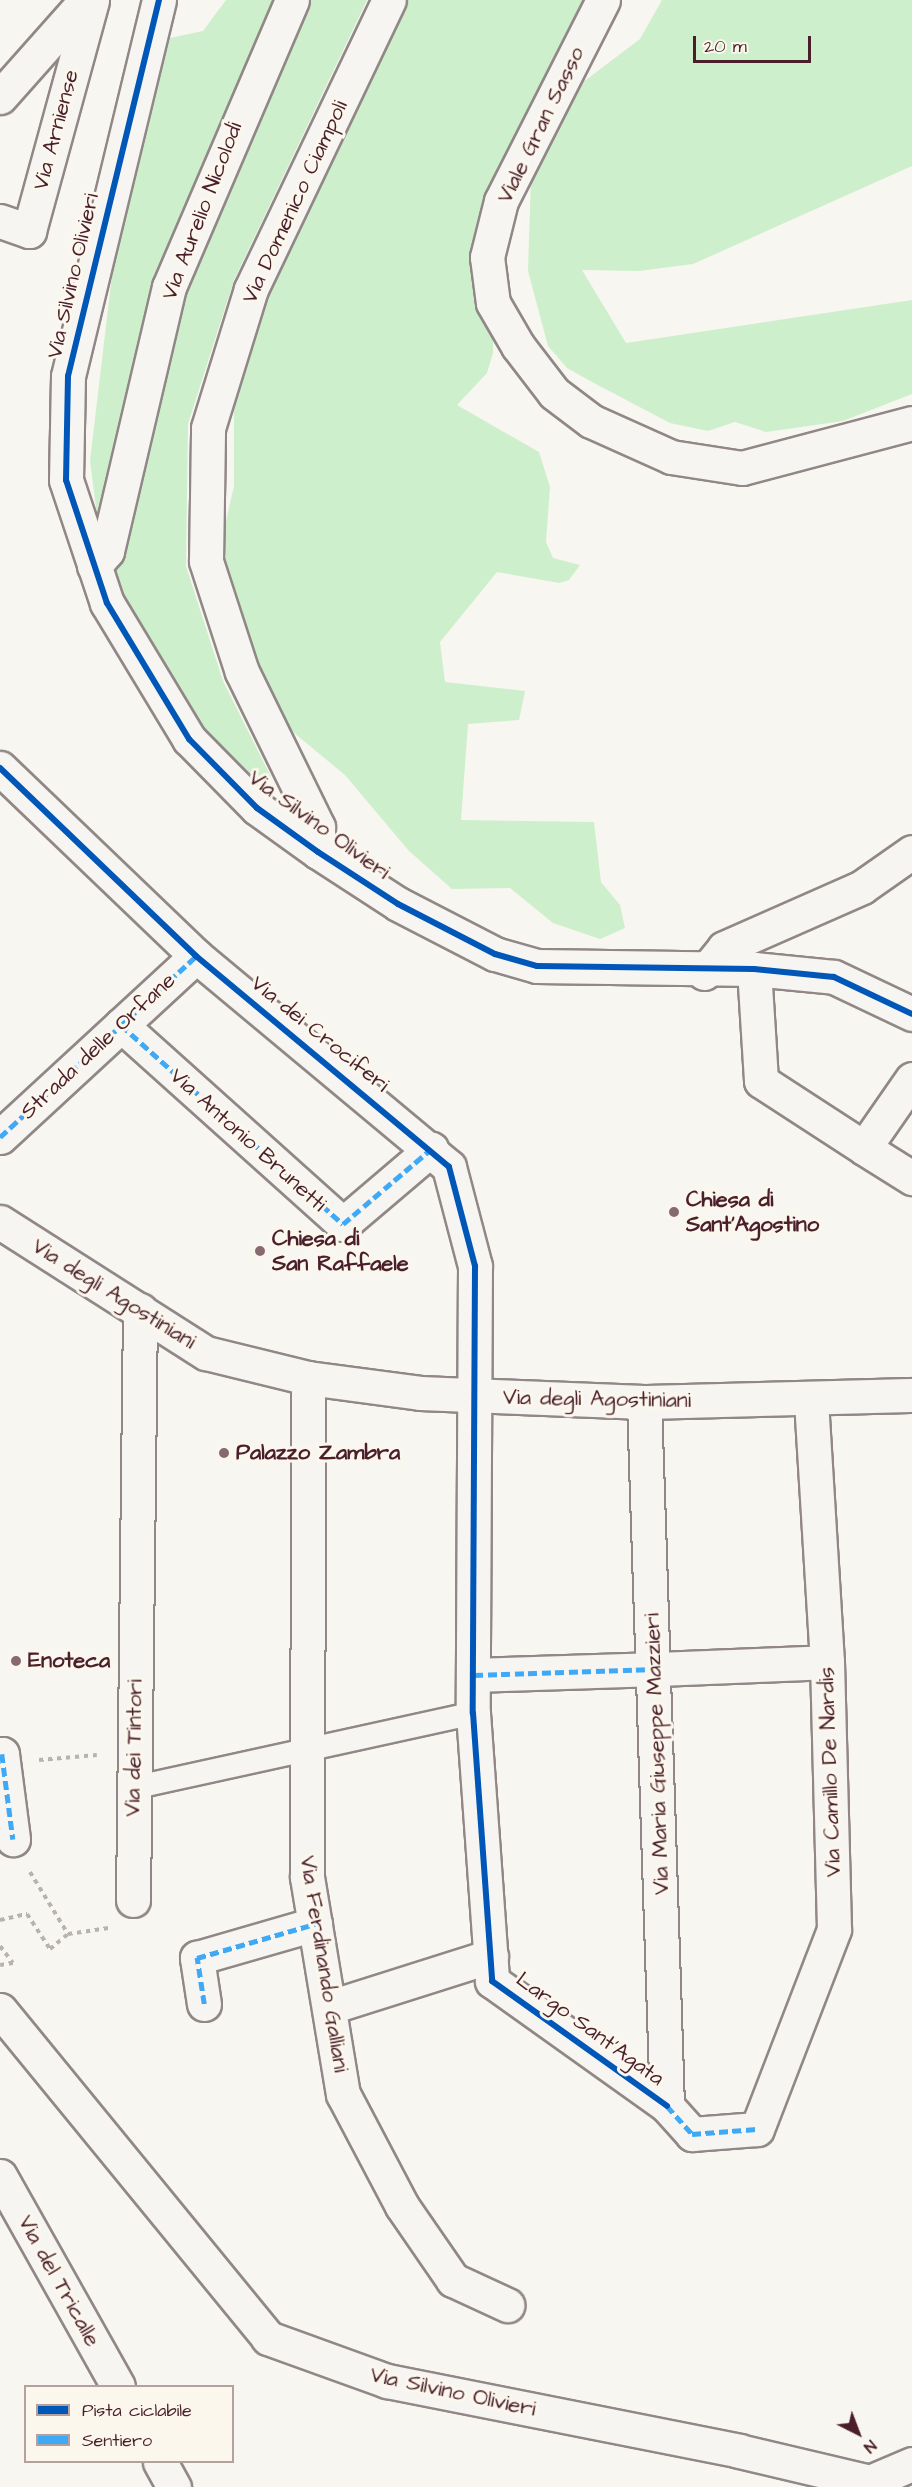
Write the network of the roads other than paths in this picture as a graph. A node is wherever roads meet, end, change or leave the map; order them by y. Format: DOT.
graph roads {
  1 [pos="86,0"];
  2 [pos="92,0"];
  3 [pos="159,0"];
  4 [pos="292,0"];
  5 [pos="389,0"];
  6 [pos="603,0"];
  7 [pos="0,97"];
  8 [pos="0,220"];
  9 [pos="912,423"];
  10 [pos="94,566"];
  11 [pos="0,768"];
  12 [pos="318,852"];
  13 [pos="912,852"];
  14 [pos="196,956"];
  15 [pos="754,969"];
  16 [pos="704,973"];
  17 [pos="912,1014"];
  18 [pos="121,1025"];
  19 [pos="912,1079"];
  20 [pos="0,1137"];
  21 [pos="864,1148"];
  22 [pos="432,1149"];
  23 [pos="912,1178"];
  24 [pos="0,1222"];
  25 [pos="140,1310"];
  26 [pos="308,1378"];
  27 [pos="912,1395"];
  28 [pos="479,1396"];
  29 [pos="811,1400"];
  30 [pos="644,1402"];
  31 [pos="827,1662"];
  32 [pos="656,1669"];
  33 [pos="474,1675"];
  34 [pos="473,1713"];
  35 [pos="304,1750"];
  36 [pos="1,1754"];
  37 [pos="133,1788"];
  38 [pos="13,1839"];
  39 [pos="133,1900"];
  40 [pos="315,1924"];
  41 [pos="491,1969"];
  42 [pos="204,2004"];
  43 [pos="330,2007"];
  44 [pos="0,2010"];
  45 [pos="667,2106"];
  46 [pos="758,2129"];
  47 [pos="0,2176"];
  48 [pos="507,2305"];
  49 [pos="117,2385"];
  50 [pos="161,2463"];
  51 [pos="912,2464"];
  52 [pos="870,2485"];
  53 [pos="174,2487"];
  1 -- 7 [label="street, Via Arniense"];
  2 -- 8 [label="street, Via Arniense"];
  3 -- 10 [label="street, Via Silvino Olivieri"];
  4 -- 10 [label="street, Via Aurelio Nicolodi"];
  5 -- 12 [label="street, Via Domenico Ciampoli"];
  6 -- 9 [label="street, Viale Gran Sasso"];
  10 -- 12 [label="street, Via Silvino Olivieri"];
  11 -- 14 [label="street, Via dei Crociferi"];
  12 -- 16 [label="street, Via Silvino Olivieri"];
  13 -- 16 [label="street"];
  14 -- 18 [label="street, Strada delle Orfane"];
  14 -- 22 [label="street, Via dei Crociferi"];
  15 -- 16 [label="street, Via Silvino Olivieri"];
  15 -- 17 [label="street, Via Silvino Olivieri"];
  15 -- 21 [label="street"];
  18 -- 20 [label="street, Strada delle Orfane"];
  18 -- 22 [label="street, Via Antonio Brunetti"];
  19 -- 21 [label="street"];
  21 -- 23 [label="street"];
  22 -- 28 [label="street, Via dei Crociferi"];
  24 -- 25 [label="street, Via degli Agostiniani"];
  25 -- 26 [label="street, Via degli Agostiniani"];
  25 -- 37 [label="street, Via dei Tintori"];
  26 -- 28 [label="street, Via degli Agostiniani"];
  26 -- 35 [label="street, Via Ferdinando Galliani"];
  27 -- 29 [label="street, Via degli Agostiniani"];
  28 -- 30 [label="street, Via degli Agostiniani"];
  28 -- 33 [label="street, Via dei Crociferi"];
  29 -- 30 [label="street, Via degli Agostiniani"];
  29 -- 31 [label="street, Via Camillo De Nardis"];
  30 -- 32 [label="street, Via Maria Giuseppe Mazzieri"];
  31 -- 32 [label="street"];
  31 -- 46 [label="street, Via Camillo De Nardis"];
  32 -- 33 [label="street"];
  32 -- 45 [label="street, Via Maria Giuseppe Mazzieri"];
  33 -- 34 [label="street, Via dei Crociferi"];
  34 -- 35 [label="lane"];
  34 -- 41 [label="street, Via dei Crociferi"];
  35 -- 37 [label="lane"];
  35 -- 40 [label="street, Via Ferdinando Galliani"];
  36 -- 38 [label="street"];
  37 -- 39 [label="street, Via dei Tintori"];
  40 -- 42 [label="street"];
  40 -- 43 [label="street, Via Ferdinando Galliani"];
  41 -- 43 [label="street"];
  41 -- 45 [label="street, Largo Sant'Agata"];
  43 -- 48 [label="street, Via Ferdinando Galliani"];
  44 -- 52 [label="street, Via Silvino Olivieri"];
  45 -- 46 [label="street, Largo Sant'Agata"];
  47 -- 49 [label="street, Via del Tricalle"];
  50 -- 53 [label="street"];
  51 -- 52 [label="street, Via Silvino Olivieri"];
}
